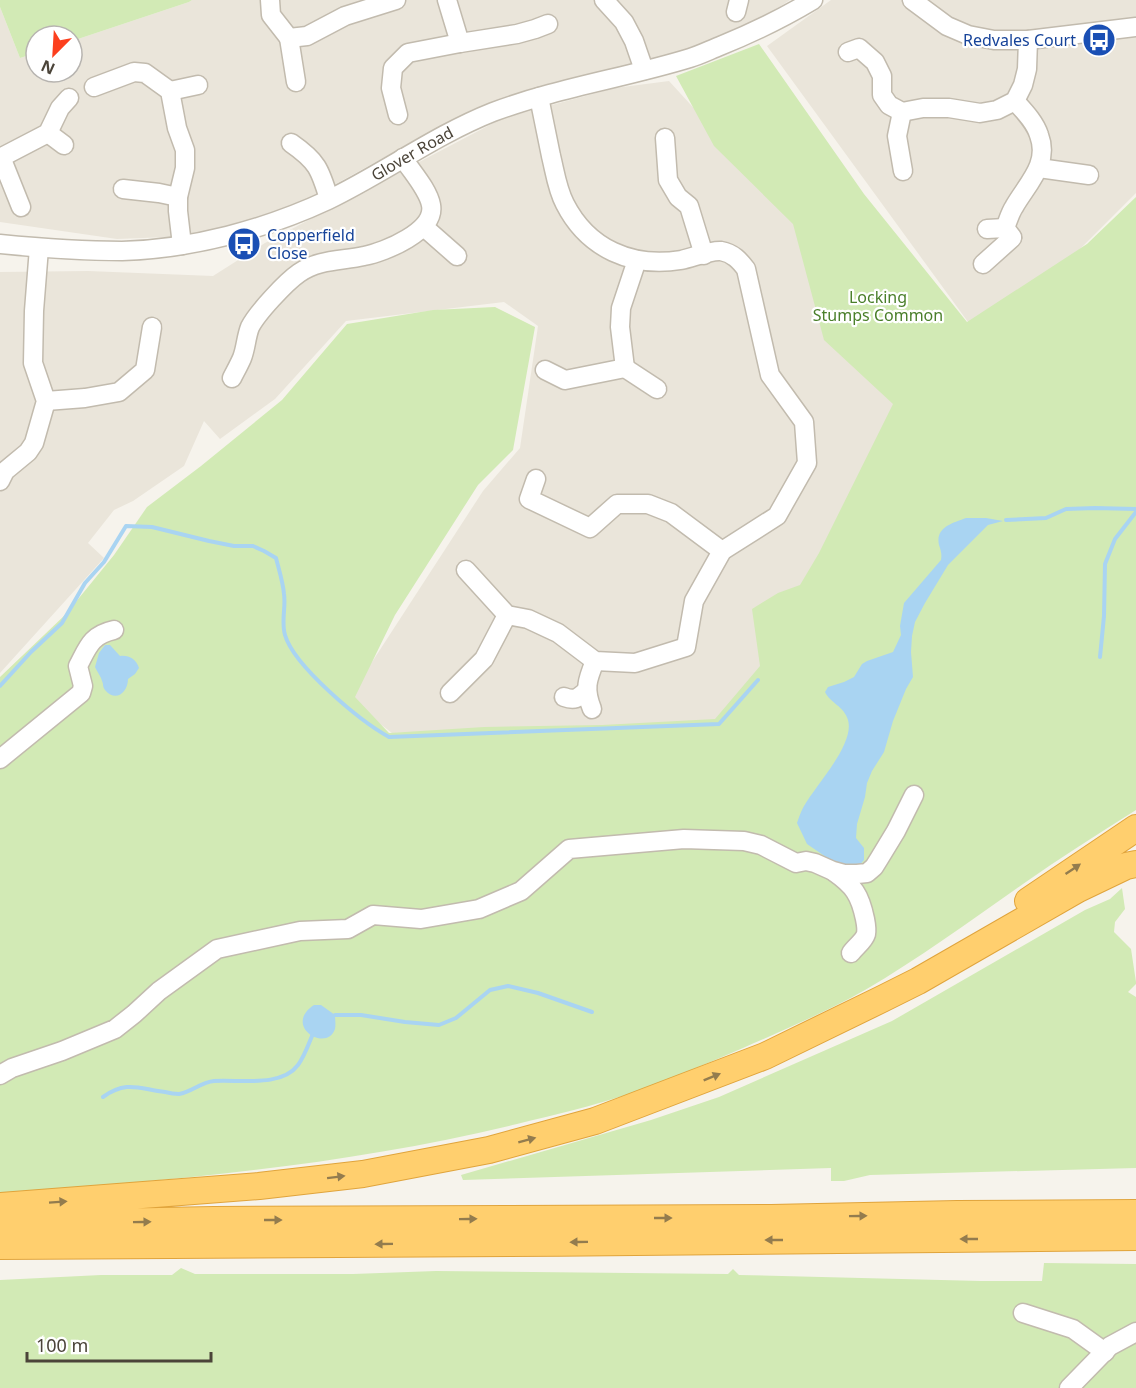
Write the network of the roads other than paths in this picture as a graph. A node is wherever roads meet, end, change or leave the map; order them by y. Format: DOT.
graph roads {
  1 [pos="270,0"];
  2 [pos="396,0"];
  3 [pos="447,0"];
  4 [pos="604,0"];
  5 [pos="813,0"];
  6 [pos="912,0"];
  7 [pos="934,7"];
  8 [pos="1136,27"];
  9 [pos="541,32"];
  10 [pos="289,38"];
  11 [pos="1028,40"];
  12 [pos="460,43"];
  13 [pos="848,52"];
  14 [pos="644,70"];
  15 [pos="296,82"];
  16 [pos="198,85"];
  17 [pos="94,87"];
  18 [pos="170,91"];
  19 [pos="539,97"];
  20 [pos="69,98"];
  21 [pos="1016,100"];
  22 [pos="902,112"];
  23 [pos="398,115"];
  24 [pos="48,133"];
  25 [pos="665,138"];
  26 [pos="289,141"];
  27 [pos="64,145"];
  28 [pos="1,157"];
  29 [pos="403,158"];
  30 [pos="1039,168"];
  31 [pos="903,171"];
  32 [pos="1089,175"];
  33 [pos="123,189"];
  34 [pos="178,197"];
  35 [pos="329,199"];
  36 [pos="21,207"];
  37 [pos="424,227"];
  38 [pos="0,244"];
  39 [pos="182,245"];
  40 [pos="39,248"];
  41 [pos="704,255"];
  42 [pos="457,256"];
  43 [pos="637,260"];
  44 [pos="983,264"];
  45 [pos="152,327"];
  46 [pos="625,368"];
  47 [pos="545,370"];
  48 [pos="232,378"];
  49 [pos="657,389"];
  50 [pos="46,401"];
  51 [pos="2,473"];
  52 [pos="536,479"];
  53 [pos="722,551"];
  54 [pos="466,570"];
  55 [pos="507,615"];
  56 [pos="114,630"];
  57 [pos="595,661"];
  58 [pos="586,691"];
  59 [pos="450,693"];
  60 [pos="564,697"];
  61 [pos="592,709"];
  62 [pos="0,759"];
  63 [pos="914,795"];
  64 [pos="1136,828"];
  65 [pos="1136,864"];
  66 [pos="833,871"];
  67 [pos="851,953"];
  68 [pos="848,1015"];
  69 [pos="0,1075"];
  70 [pos="0,1206"];
  71 [pos="1136,1213"];
  72 [pos="0,1224"];
  73 [pos="1136,1239"];
  74 [pos="0,1246"];
  75 [pos="1023,1312"];
  76 [pos="1136,1332"];
  77 [pos="1105,1352"];
  78 [pos="1070,1388"];
  1 -- 10 [label="street"];
  2 -- 10 [label="street"];
  3 -- 12 [label="street"];
  4 -- 14 [label="street"];
  5 -- 14 [label="street, Glover Road"];
  6 -- 7 [label="street"];
  7 -- 11 [label="street"];
  8 -- 11 [label="street"];
  9 -- 12 [label="street"];
  10 -- 15 [label="street"];
  11 -- 21 [label="street"];
  12 -- 23 [label="street"];
  13 -- 22 [label="street"];
  14 -- 19 [label="street, Glover Road"];
  16 -- 18 [label="street"];
  17 -- 18 [label="street"];
  18 -- 34 [label="street"];
  19 -- 29 [label="street, Glover Road"];
  19 -- 43 [label="street"];
  20 -- 24 [label="street"];
  21 -- 22 [label="street"];
  21 -- 30 [label="street"];
  22 -- 31 [label="street"];
  24 -- 27 [label="street"];
  24 -- 28 [label="street"];
  25 -- 41 [label="street"];
  26 -- 35 [label="street"];
  28 -- 36 [label="street"];
  29 -- 35 [label="street, Glover Road"];
  29 -- 37 [label="street"];
  30 -- 32 [label="street"];
  30 -- 44 [label="street"];
  33 -- 34 [label="street"];
  34 -- 39 [label="street"];
  35 -- 39 [label="street, Glover Road"];
  37 -- 42 [label="street"];
  37 -- 48 [label="street"];
  38 -- 40 [label="street, Glover Road"];
  39 -- 40 [label="street, Glover Road"];
  40 -- 50 [label="street"];
  41 -- 43 [label="street"];
  41 -- 53 [label="street"];
  43 -- 46 [label="street"];
  45 -- 50 [label="street"];
  46 -- 47 [label="street"];
  46 -- 49 [label="street"];
  50 -- 51 [label="street"];
  52 -- 53 [label="street"];
  53 -- 57 [label="street"];
  54 -- 55 [label="street"];
  55 -- 57 [label="street"];
  55 -- 59 [label="street"];
  56 -- 62 [label="street"];
  57 -- 58 [label="street"];
  58 -- 60 [label="street"];
  58 -- 61 [label="street"];
  63 -- 66 [label="street"];
  68 -- 64 [label="highway, one-way"];
  65 -- 68 [label="highway"];
  66 -- 67 [label="street"];
  66 -- 69 [label="street"];
  70 -- 68 [label="highway, one-way"];
  72 -- 71 [label="highway, one-way"];
  73 -- 74 [label="highway, one-way"];
  75 -- 77 [label="street"];
  76 -- 77 [label="street"];
  77 -- 78 [label="street"];
}
